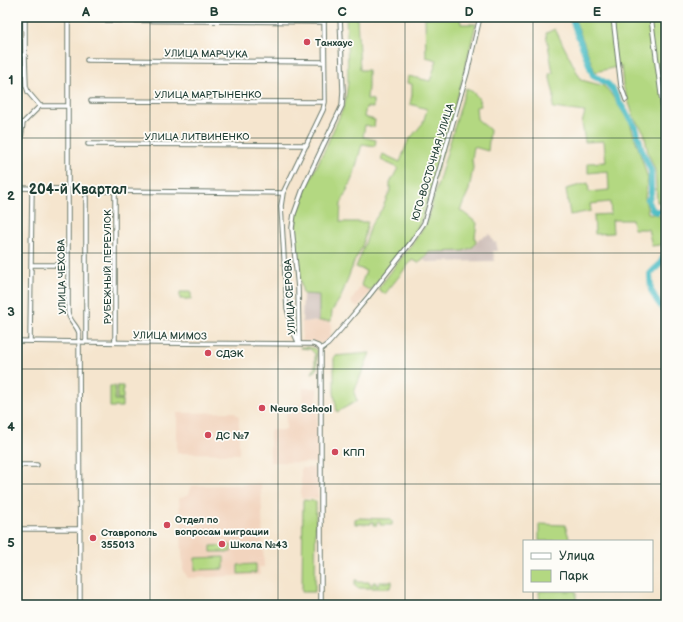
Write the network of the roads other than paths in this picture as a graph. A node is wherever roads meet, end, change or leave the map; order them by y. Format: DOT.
graph roads {
  1 [pos="25,17"];
  2 [pos="68,17"];
  3 [pos="324,17"];
  4 [pos="340,17"];
  5 [pos="480,17"];
  6 [pos="612,17"];
  7 [pos="651,17"];
  8 [pos="87,20"];
  9 [pos="324,22"];
  10 [pos="17,55"];
  11 [pos="25,55"];
  12 [pos="87,60"];
  13 [pos="324,62"];
  14 [pos="626,100"];
  15 [pos="91,101"];
  16 [pos="325,102"];
  17 [pos="40,106"];
  18 [pos="68,106"];
  19 [pos="17,123"];
  20 [pos="23,123"];
  21 [pos="666,132"];
  22 [pos="17,140"];
  23 [pos="88,144"];
  24 [pos="307,145"];
  25 [pos="17,188"];
  26 [pos="32,188"];
  27 [pos="68,189"];
  28 [pos="104,190"];
  29 [pos="115,191"];
  30 [pos="283,193"];
  31 [pos="86,197"];
  32 [pos="31,265"];
  33 [pos="68,265"];
  34 [pos="17,340"];
  35 [pos="30,341"];
  36 [pos="79,342"];
  37 [pos="86,342"];
  38 [pos="115,342"];
  39 [pos="299,344"];
  40 [pos="321,349"];
  41 [pos="17,465"];
  42 [pos="37,465"];
  43 [pos="17,529"];
  44 [pos="80,529"];
  45 [pos="80,605"];
  46 [pos="321,605"];
  1 -- 11 [label="street"];
  2 -- 18 [label="street, УЛИЦА ЧЕХОВА"];
  3 -- 9 [label="street, УЛИЦА СЕРОВА"];
  4 -- 39 [label="street, УЛИЦА СЕРОВА"];
  5 -- 40 [label="street, ЮГО-ВОСТОЧНАЯ УЛИЦА"];
  6 -- 14 [label="street"];
  7 -- 21 [label="street"];
  8 -- 9 [label="street"];
  9 -- 13 [label="street, УЛИЦА СЕРОВА"];
  10 -- 11 [label="street"];
  11 -- 17 [label="street"];
  12 -- 13 [label="street, УЛИЦА МАРЧУКА"];
  13 -- 16 [label="street, УЛИЦА СЕРОВА"];
  15 -- 16 [label="street, УЛИЦА МАРТЫНЕНКО"];
  16 -- 24 [label="street, УЛИЦА СЕРОВА"];
  17 -- 18 [label="street"];
  17 -- 20 [label="street"];
  18 -- 27 [label="street, УЛИЦА ЧЕХОВА"];
  19 -- 20 [label="street"];
  20 -- 22 [label="street"];
  23 -- 24 [label="street, УЛИЦА ЛИТВИНЕНКО"];
  24 -- 30 [label="street, УЛИЦА СЕРОВА"];
  25 -- 26 [label="street"];
  26 -- 27 [label="street"];
  26 -- 32 [label="street"];
  27 -- 33 [label="street, УЛИЦА ЧЕХОВА"];
  28 -- 29 [label="street"];
  29 -- 30 [label="street"];
  29 -- 38 [label="street, РУБЕЖНЫЙ ПЕРЕУЛОК"];
  30 -- 39 [label="street, УЛИЦА СЕРОВА"];
  31 -- 37 [label="street"];
  32 -- 33 [label="street"];
  32 -- 35 [label="street"];
  33 -- 36 [label="street, УЛИЦА ЧЕХОВА"];
  34 -- 35 [label="street, УЛИЦА МИМОЗ"];
  35 -- 36 [label="street, УЛИЦА МИМОЗ"];
  36 -- 37 [label="street, УЛИЦА МИМОЗ"];
  36 -- 44 [label="street, УЛИЦА ЧЕХОВА"];
  37 -- 38 [label="street, УЛИЦА МИМОЗ"];
  38 -- 39 [label="street, УЛИЦА МИМОЗ"];
  39 -- 40 [label="street, УЛИЦА МИМОЗ"];
  40 -- 46 [label="street"];
  41 -- 42 [label="street"];
  43 -- 44 [label="street"];
  44 -- 45 [label="street, УЛИЦА ЧЕХОВА"];
}
